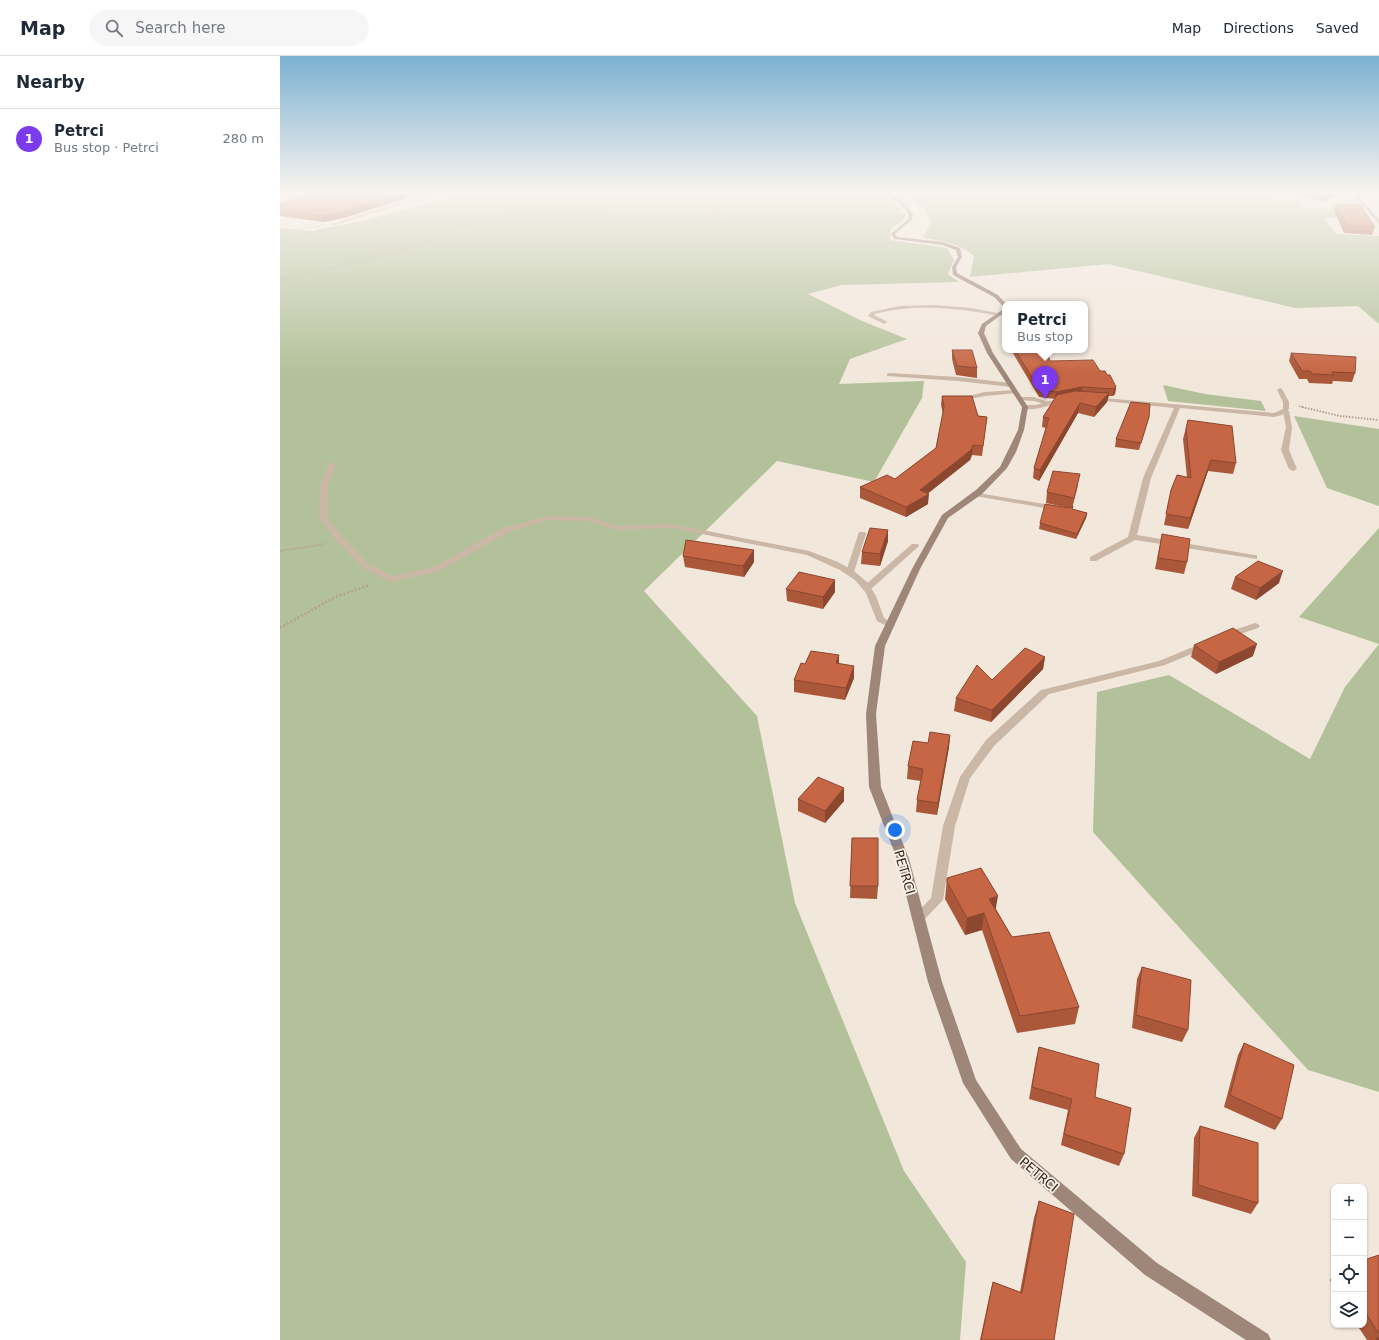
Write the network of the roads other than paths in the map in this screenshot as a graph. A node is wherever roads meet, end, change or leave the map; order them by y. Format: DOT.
graph roads {
  1 [pos="959,253"];
  2 [pos="1002,302"];
  3 [pos="1002,312"];
  4 [pos="884,322"];
  5 [pos="889,375"];
  6 [pos="1011,385"];
  7 [pos="1280,390"];
  8 [pos="1015,392"];
  9 [pos="1073,397"];
  10 [pos="1088,397"];
  11 [pos="959,399"];
  12 [pos="1022,403"];
  13 [pos="1178,406"];
  14 [pos="1286,411"];
  15 [pos="332,464"];
  16 [pos="1293,469"];
  17 [pos="975,494"];
  18 [pos="1068,510"];
  19 [pos="862,534"];
  20 [pos="1132,537"];
  21 [pos="915,546"];
  22 [pos="1254,557"];
  23 [pos="1093,559"];
  24 [pos="850,572"];
  25 [pos="867,588"];
  26 [pos="889,624"];
  27 [pos="1255,626"];
  28 [pos="918,918"];
  29 [pos="1262,1340"];
  1 -- 2 [label="street"];
  3 -- 4 [label="street"];
  3 -- 6 [label="street"];
  5 -- 6 [label="street"];
  6 -- 8 [label="street"];
  7 -- 14 [label="street"];
  8 -- 11 [label="street"];
  8 -- 12 [label="street"];
  9 -- 12 [label="street"];
  10 -- 13 [label="street"];
  12 -- 17 [label="street, PETRCI"];
  13 -- 14 [label="street"];
  13 -- 20 [label="street"];
  14 -- 16 [label="street"];
  15 -- 24 [label="street"];
  17 -- 18 [label="street"];
  17 -- 26 [label="street, PETRCI"];
  19 -- 24 [label="street"];
  20 -- 22 [label="street"];
  20 -- 23 [label="street"];
  21 -- 25 [label="street"];
  24 -- 25 [label="street"];
  25 -- 26 [label="street"];
  26 -- 28 [label="street, PETRCI"];
  27 -- 28 [label="street"];
  28 -- 29 [label="street, PETRCI"];
}
